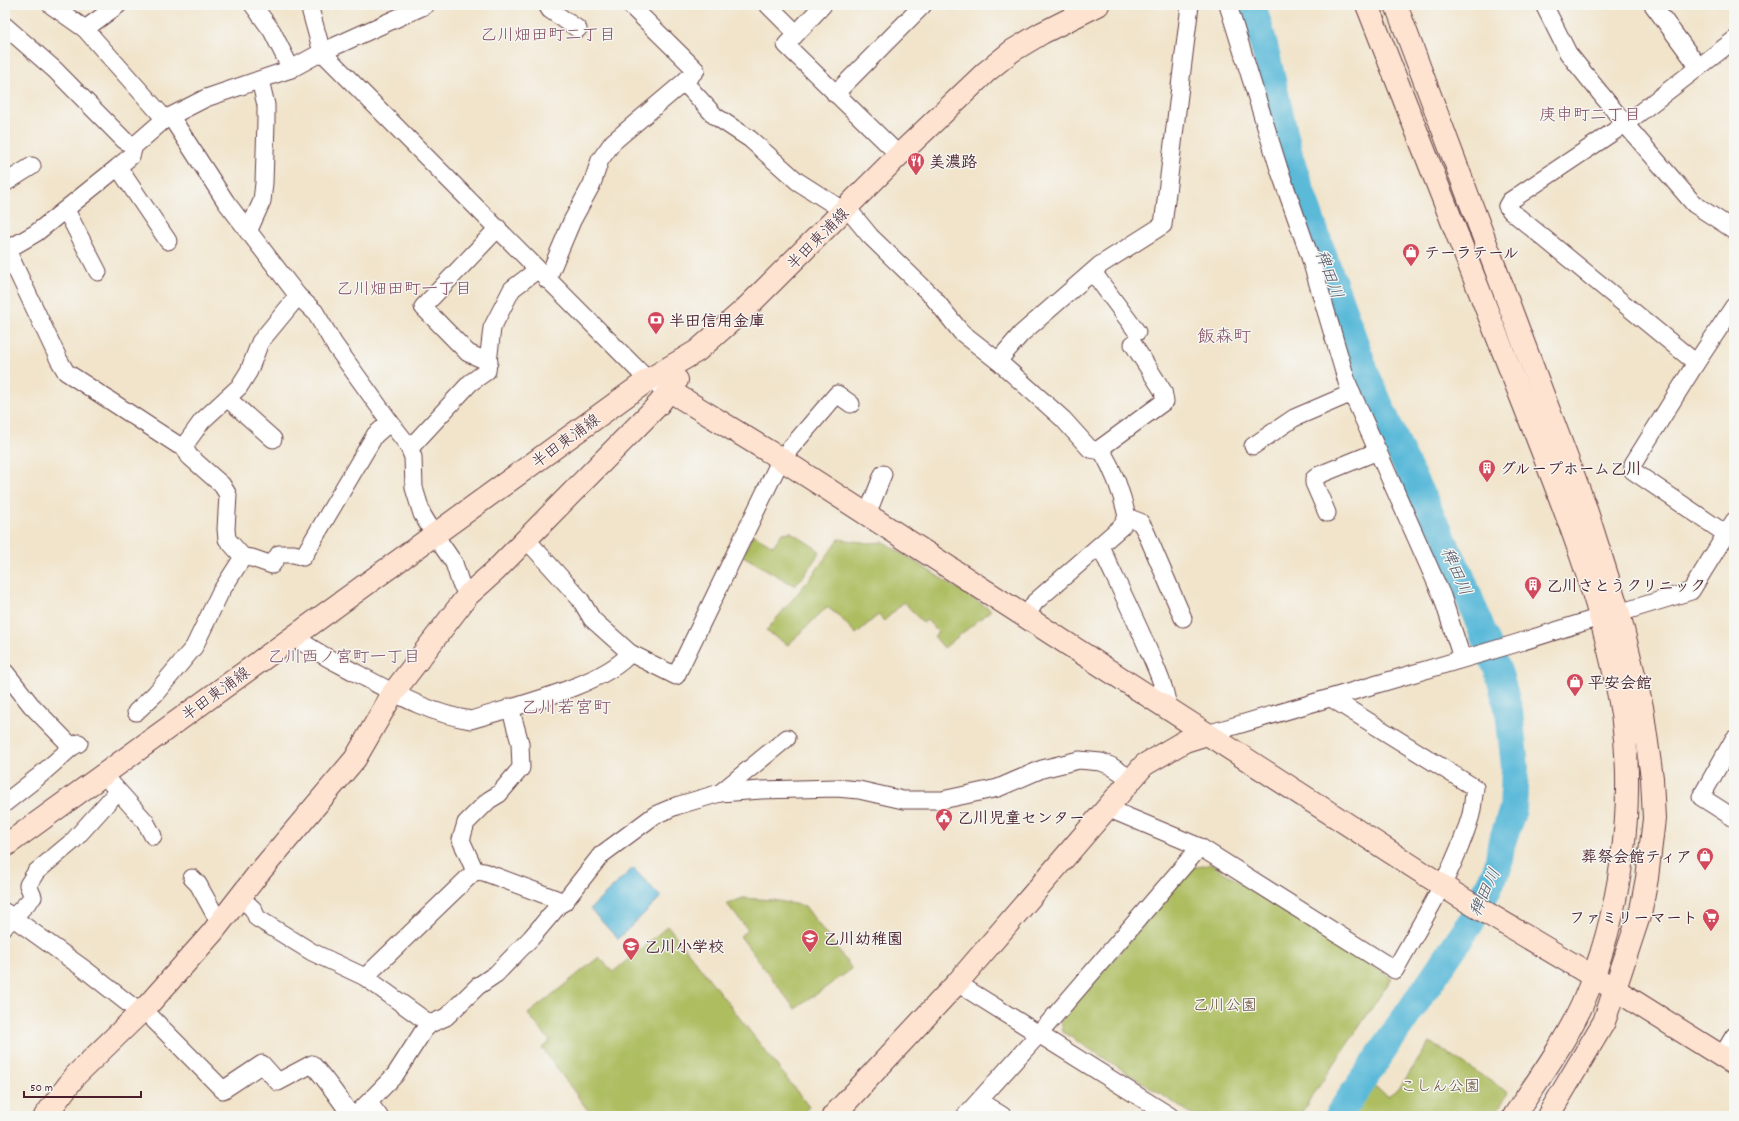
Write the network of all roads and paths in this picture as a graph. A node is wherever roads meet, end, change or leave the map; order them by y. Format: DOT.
graph roads {
  1 [pos="51,5"];
  2 [pos="118,5"];
  3 [pos="253,5"];
  4 [pos="309,5"];
  5 [pos="426,5"];
  6 [pos="547,5"];
  7 [pos="630,5"];
  8 [pos="768,5"];
  9 [pos="823,5"];
  10 [pos="922,5"];
  11 [pos="1190,5"];
  12 [pos="1228,5"];
  13 [pos="1367,5"];
  14 [pos="1396,5"];
  15 [pos="1544,5"];
  16 [pos="1654,5"];
  17 [pos="1087,7"];
  18 [pos="5,26"];
  19 [pos="85,29"];
  20 [pos="578,29"];
  21 [pos="796,33"];
  22 [pos="1734,40"];
  23 [pos="322,52"];
  24 [pos="1698,66"];
  25 [pos="291,69"];
  26 [pos="260,80"];
  27 [pos="684,82"];
  28 [pos="835,94"];
  29 [pos="168,118"];
  30 [pos="1625,124"];
  31 [pos="134,146"];
  32 [pos="899,155"];
  33 [pos="32,166"];
  34 [pos="118,167"];
  35 [pos="5,183"];
  36 [pos="66,210"];
  37 [pos="846,210"];
  38 [pos="498,228"];
  39 [pos="1734,230"];
  40 [pos="248,232"];
  41 [pos="168,241"];
  42 [pos="6,250"];
  43 [pos="98,272"];
  44 [pos="1093,272"];
  45 [pos="542,275"];
  46 [pos="298,296"];
  47 [pos="1734,306"];
  48 [pos="697,351"];
  49 [pos="998,361"];
  50 [pos="489,362"];
  51 [pos="1696,363"];
  52 [pos="648,380"];
  53 [pos="670,391"];
  54 [pos="1352,393"];
  55 [pos="227,398"];
  56 [pos="851,404"];
  57 [pos="390,422"];
  58 [pos="273,439"];
  59 [pos="184,446"];
  60 [pos="1254,446"];
  61 [pos="410,448"];
  62 [pos="1098,450"];
  63 [pos="1378,451"];
  64 [pos="781,459"];
  65 [pos="883,474"];
  66 [pos="1327,513"];
  67 [pos="867,515"];
  68 [pos="1127,518"];
  69 [pos="1730,527"];
  70 [pos="434,534"];
  71 [pos="526,539"];
  72 [pos="1100,546"];
  73 [pos="243,557"];
  74 [pos="468,595"];
  75 [pos="1610,615"];
  76 [pos="1026,617"];
  77 [pos="1183,618"];
  78 [pos="294,636"];
  79 [pos="630,653"];
  80 [pos="1466,658"];
  81 [pos="5,672"];
  82 [pos="393,693"];
  83 [pos="1331,698"];
  84 [pos="510,707"];
  85 [pos="1168,708"];
  86 [pos="136,712"];
  87 [pos="1207,734"];
  88 [pos="787,738"];
  89 [pos="1734,738"];
  90 [pos="104,774"];
  91 [pos="1131,779"];
  92 [pos="118,792"];
  93 [pos="720,793"];
  94 [pos="5,803"];
  95 [pos="1107,808"];
  96 [pos="1734,818"];
  97 [pos="153,836"];
  98 [pos="5,846"];
  99 [pos="1200,847"];
  100 [pos="475,871"];
  101 [pos="192,878"];
  102 [pos="1442,884"];
  103 [pos="240,897"];
  104 [pos="564,902"];
  105 [pos="8,919"];
  106 [pos="220,924"];
  107 [pos="365,976"];
  108 [pos="1593,977"];
  109 [pos="957,983"];
  110 [pos="1616,990"];
  111 [pos="142,1011"];
  112 [pos="430,1024"];
  113 [pos="1040,1034"];
  114 [pos="1734,1036"];
  115 [pos="1728,1060"];
  116 [pos="979,1101"];
  117 [pos="374,1110"];
  118 [pos="45,1116"];
  119 [pos="352,1116"];
  120 [pos="355,1116"];
  121 [pos="833,1116"];
  122 [pos="965,1116"];
  123 [pos="1003,1116"];
  124 [pos="1170,1116"];
  125 [pos="1514,1116"];
  126 [pos="1548,1116"];
  1 -- 19 [label="street"];
  2 -- 19 [label="street"];
  3 -- 25 [label="street"];
  4 -- 23 [label="street"];
  5 -- 23 [label="street"];
  6 -- 20 [label="street"];
  7 -- 27 [label="street"];
  8 -- 21 [label="street"];
  9 -- 21 [label="street"];
  10 -- 28 [label="street"];
  11 -- 44 [label="street"];
  12 -- 54 [label="street"];
  13 -- 75 [label="street"];
  14 -- 75 [label="street"];
  15 -- 30 [label="street"];
  16 -- 24 [label="street"];
  17 -- 32 [label="street, 半田東浦線"];
  18 -- 31 [label="street"];
  19 -- 29 [label="street"];
  21 -- 28 [label="street"];
  22 -- 24 [label="street"];
  23 -- 25 [label="street"];
  23 -- 38 [label="street"];
  24 -- 30 [label="street"];
  25 -- 26 [label="street"];
  26 -- 29 [label="street"];
  26 -- 40 [label="street"];
  27 -- 37 [label="street"];
  27 -- 45 [label="street"];
  28 -- 32 [label="street"];
  29 -- 31 [label="street"];
  29 -- 40 [label="street"];
  30 -- 39 [label="street"];
  30 -- 51 [label="street"];
  31 -- 34 [label="street"];
  32 -- 37 [label="street, 半田東浦線"];
  33 -- 35 [label="street"];
  34 -- 36 [label="street"];
  34 -- 41 [label="street"];
  36 -- 42 [label="street"];
  36 -- 43 [label="street"];
  37 -- 48 [label="street, 半田東浦線"];
  37 -- 49 [label="street"];
  38 -- 45 [label="street"];
  38 -- 50 [label="street"];
  40 -- 46 [label="street"];
  42 -- 59 [label="street"];
  44 -- 49 [label="street"];
  44 -- 62 [label="street"];
  45 -- 50 [label="street"];
  45 -- 52 [label="street"];
  46 -- 55 [label="street"];
  46 -- 57 [label="street"];
  47 -- 51 [label="street"];
  48 -- 52 [label="street, 半田東浦線"];
  48 -- 53 [label="street"];
  49 -- 62 [label="street"];
  50 -- 61 [label="street"];
  51 -- 69 [label="street"];
  52 -- 53 [label="street"];
  52 -- 70 [label="street, 半田東浦線"];
  53 -- 64 [label="street"];
  53 -- 71 [label="street"];
  54 -- 60 [label="street"];
  54 -- 63 [label="street"];
  55 -- 58 [label="street"];
  55 -- 59 [label="street"];
  56 -- 64 [label="street"];
  57 -- 61 [label="street"];
  57 -- 73 [label="street"];
  59 -- 73 [label="street"];
  61 -- 70 [label="street"];
  62 -- 68 [label="street"];
  63 -- 66 [label="street"];
  63 -- 80 [label="street"];
  64 -- 67 [label="street"];
  64 -- 79 [label="street"];
  65 -- 67 [label="street"];
  67 -- 76 [label="street"];
  68 -- 72 [label="street"];
  68 -- 77 [label="street"];
  69 -- 75 [label="street"];
  70 -- 74 [label="street"];
  70 -- 78 [label="street, 半田東浦線"];
  71 -- 74 [label="street"];
  71 -- 79 [label="street"];
  72 -- 76 [label="street"];
  72 -- 85 [label="street"];
  73 -- 86 [label="street"];
  74 -- 82 [label="street"];
  75 -- 80 [label="street"];
  75 -- 108 [label="street"];
  75 -- 110 [label="street"];
  76 -- 85 [label="street"];
  78 -- 82 [label="street"];
  78 -- 90 [label="street, 半田東浦線"];
  79 -- 84 [label="street"];
  80 -- 83 [label="street"];
  81 -- 94 [label="street"];
  82 -- 84 [label="street"];
  82 -- 103 [label="street"];
  83 -- 87 [label="street"];
  83 -- 102 [label="street"];
  84 -- 100 [label="street"];
  85 -- 87 [label="street"];
  87 -- 91 [label="street"];
  87 -- 102 [label="street"];
  88 -- 93 [label="street"];
  89 -- 96 [label="street"];
  90 -- 92 [label="street"];
  90 -- 98 [label="street, 半田東浦線"];
  91 -- 93 [label="street"];
  91 -- 95 [label="street"];
  92 -- 97 [label="street"];
  92 -- 105 [label="street"];
  93 -- 104 [label="street"];
  95 -- 99 [label="street"];
  95 -- 109 [label="street"];
  99 -- 102 [label="street"];
  99 -- 113 [label="street"];
  100 -- 104 [label="street"];
  100 -- 107 [label="street"];
  101 -- 106 [label="street"];
  102 -- 108 [label="street"];
  103 -- 106 [label="street"];
  103 -- 107 [label="street"];
  104 -- 112 [label="street"];
  105 -- 111 [label="street"];
  106 -- 111 [label="street"];
  107 -- 112 [label="street"];
  108 -- 110 [label="street"];
  108 -- 125 [label="street"];
  109 -- 113 [label="street"];
  109 -- 121 [label="street"];
  110 -- 115 [label="street"];
  110 -- 126 [label="street"];
  111 -- 118 [label="street"];
  111 -- 119 [label="street"];
  112 -- 117 [label="street"];
  113 -- 116 [label="street"];
  113 -- 124 [label="street"];
  114 -- 115 [label="street"];
  116 -- 122 [label="street"];
  116 -- 123 [label="street"];
  117 -- 120 [label="street"];
}
